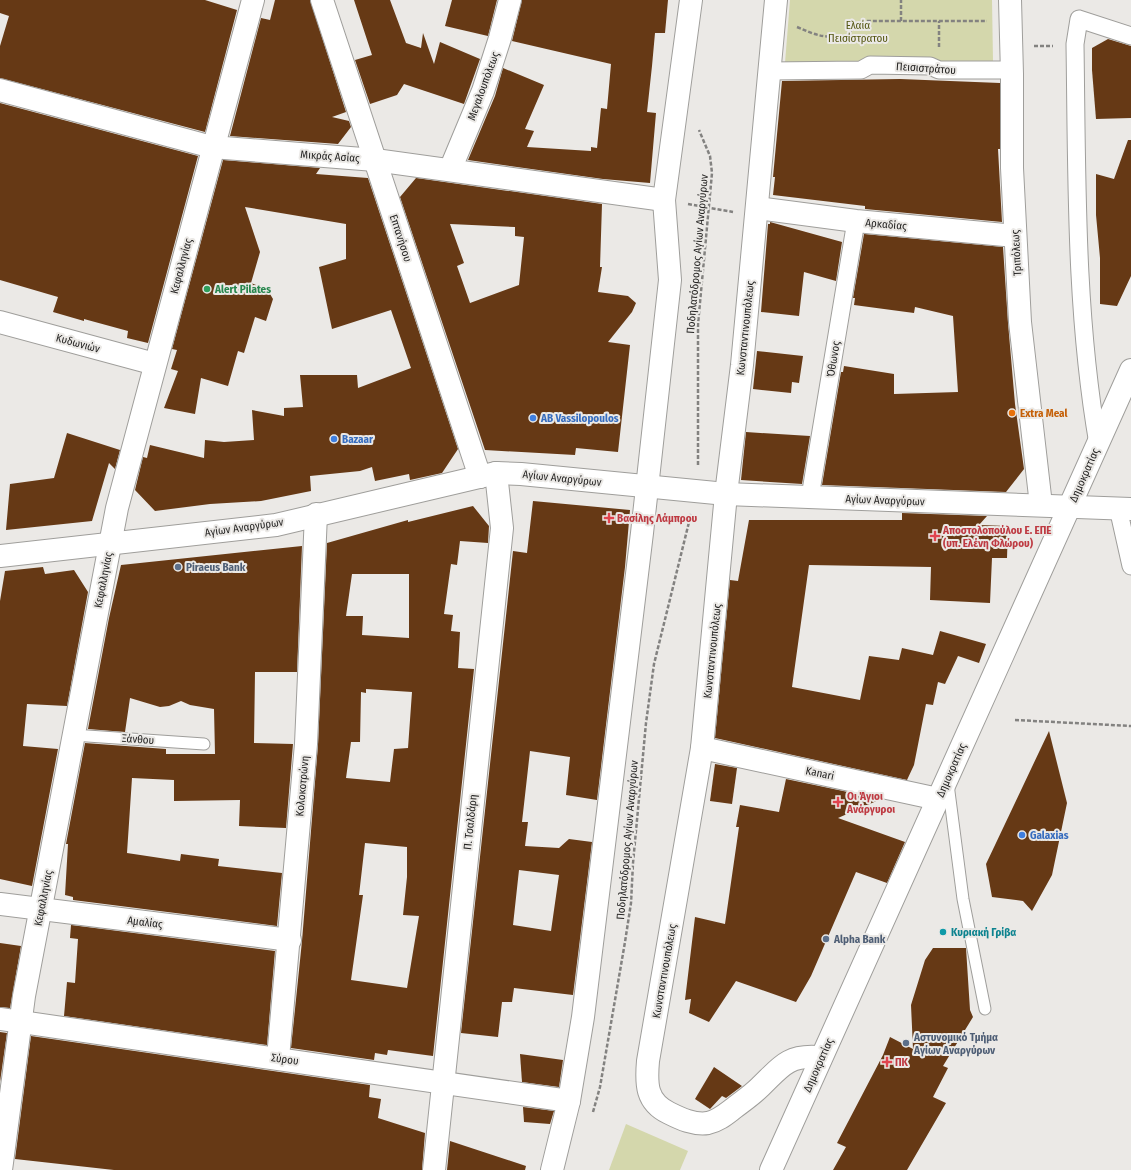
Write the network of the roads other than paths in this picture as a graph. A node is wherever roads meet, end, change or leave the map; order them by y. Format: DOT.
graph roads {
  1 [pos="253,0"];
  2 [pos="322,0"];
  3 [pos="510,0"];
  4 [pos="691,0"];
  5 [pos="775,9"];
  6 [pos="1011,10"];
  7 [pos="1131,36"];
  8 [pos="1012,70"];
  9 [pos="769,71"];
  10 [pos="0,90"];
  11 [pos="212,147"];
  12 [pos="375,160"];
  13 [pos="450,170"];
  14 [pos="664,200"];
  15 [pos="757,208"];
  16 [pos="856,221"];
  17 [pos="1015,236"];
  18 [pos="0,322"];
  19 [pos="155,364"];
  20 [pos="1131,370"];
  21 [pos="1098,444"];
  22 [pos="488,475"];
  23 [pos="646,487"];
  24 [pos="726,494"];
  25 [pos="810,497"];
  26 [pos="1041,505"];
  27 [pos="1071,506"];
  28 [pos="1125,508"];
  29 [pos="316,514"];
  30 [pos="110,544"];
  31 [pos="0,556"];
  32 [pos="1131,566"];
  33 [pos="73,735"];
  34 [pos="204,744"];
  35 [pos="702,748"];
  36 [pos="947,779"];
  37 [pos="938,799"];
  38 [pos="0,904"];
  39 [pos="42,909"];
  40 [pos="290,940"];
  41 [pos="985,1008"];
  42 [pos="10,1021"];
  43 [pos="278,1058"];
  44 [pos="820,1060"];
  45 [pos="442,1082"];
  46 [pos="569,1101"];
  47 [pos="1,1170"];
  48 [pos="434,1170"];
  49 [pos="552,1170"];
  50 [pos="771,1170"];
  1 -- 11 [label="street, Κεφαλληνίας"];
  2 -- 12 [label="street, Επτανήσου"];
  3 -- 13 [label="street, Μεγαλουπόλεως"];
  4 -- 14 [label="street"];
  5 -- 9 [label="street, Κωνσταντινουπόλεως"];
  6 -- 8 [label="street, Τριπόλεως"];
  7 -- 21 [label="street"];
  8 -- 9 [label="street, Πεισιστράτου"];
  8 -- 17 [label="street, Τριπόλεως"];
  9 -- 15 [label="street, Κωνσταντινουπόλεως"];
  10 -- 11 [label="street, Μικράς Ασίας"];
  11 -- 12 [label="street, Μικράς Ασίας"];
  11 -- 19 [label="street, Κεφαλληνίας"];
  12 -- 13 [label="street, Μικράς Ασίας"];
  12 -- 22 [label="street, Επτανήσου"];
  13 -- 14 [label="street, Μικράς Ασίας"];
  14 -- 23 [label="street"];
  15 -- 16 [label="street, Αρκαδίας"];
  15 -- 24 [label="street, Κωνσταντινουπόλεως"];
  16 -- 17 [label="street, Αρκαδίας"];
  16 -- 25 [label="street, Όθωνος"];
  17 -- 26 [label="street, Τριπόλεως"];
  18 -- 19 [label="street, Κυδωνιών"];
  19 -- 30 [label="street, Κεφαλληνίας"];
  20 -- 21 [label="street, Δημοκρατίας"];
  21 -- 27 [label="street, Δημοκρατίας"];
  22 -- 23 [label="street, Αγίων Αναργύρων"];
  22 -- 29 [label="street, Αγίων Αναργύρων"];
  22 -- 45 [label="street, Π. Τσαλδάρη"];
  23 -- 24 [label="street, Αγίων Αναργύρων"];
  23 -- 46 [label="street"];
  24 -- 25 [label="street, Αγίων Αναργύρων"];
  24 -- 35 [label="street, Κωνσταντινουπόλεως"];
  25 -- 26 [label="street, Αγίων Αναργύρων"];
  26 -- 27 [label="street, Αγίων Αναργύρων"];
  27 -- 28 [label="street, Αγίων Αναργύρων"];
  27 -- 36 [label="street, Δημοκρατίας"];
  28 -- 32 [label="street"];
  29 -- 30 [label="street, Αγίων Αναργύρων"];
  29 -- 40 [label="street, Κολοκοτρώνη"];
  30 -- 31 [label="street, Αγίων Αναργύρων"];
  30 -- 33 [label="street, Κεφαλληνίας"];
  33 -- 34 [label="lane, Ξάνθου"];
  33 -- 39 [label="street, Κεφαλληνίας"];
  35 -- 37 [label="street, Kanari"];
  35 -- 44 [label="street, Κωνσταντινουπόλεως"];
  36 -- 37 [label="street, Δημοκρατίας"];
  36 -- 41 [label="lane"];
  37 -- 44 [label="street, Δημοκρατίας"];
  38 -- 39 [label="street, Αμαλίας"];
  39 -- 40 [label="street, Αμαλίας"];
  39 -- 42 [label="street, Κεφαλληνίας"];
  40 -- 43 [label="street, Κολοκοτρώνη"];
  42 -- 43 [label="street, Σύρου"];
  42 -- 47 [label="street, Κεφαλληνίας"];
  43 -- 45 [label="street, Σύρου"];
  44 -- 50 [label="street, Δημοκρατίας"];
  45 -- 46 [label="street, Σύρου"];
  45 -- 48 [label="street, Π. Τσαλδάρη"];
  46 -- 49 [label="street"];
}
